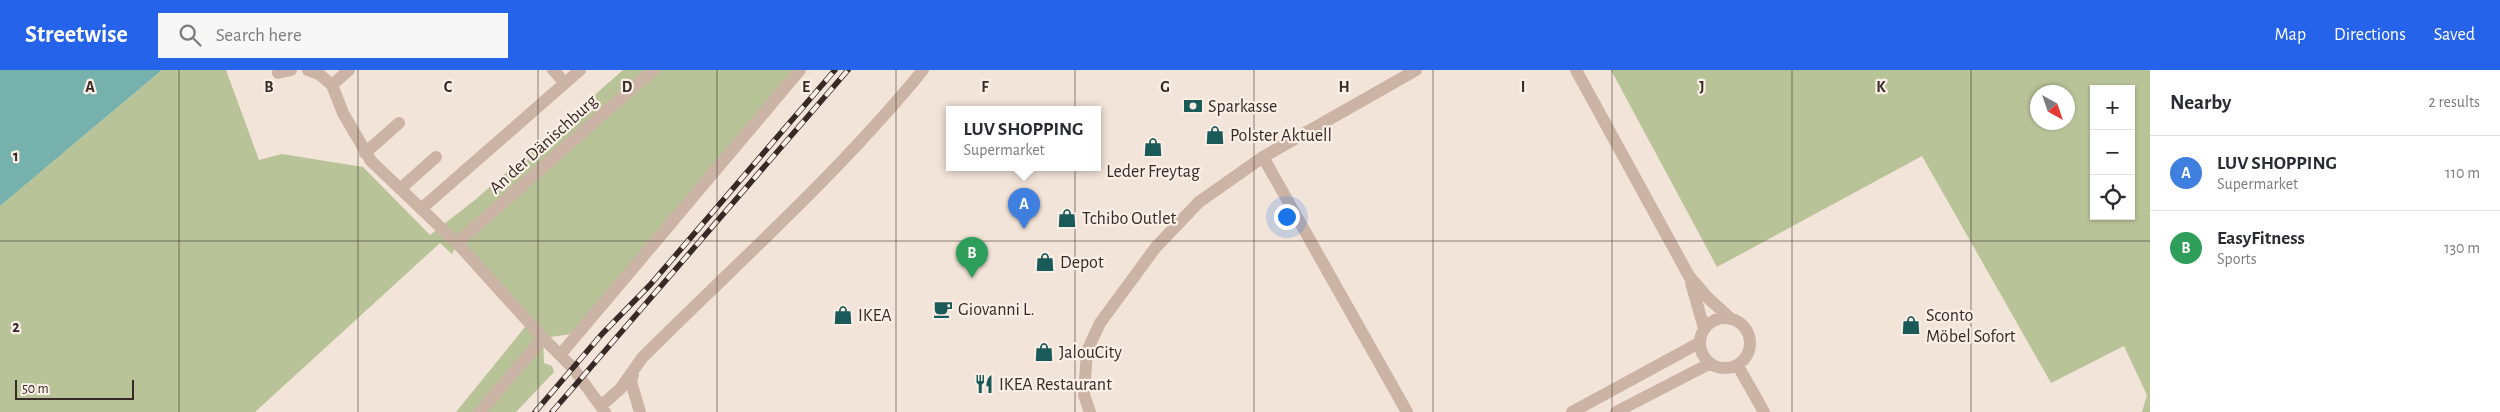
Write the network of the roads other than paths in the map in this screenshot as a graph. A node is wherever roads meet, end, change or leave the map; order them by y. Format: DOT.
graph roads {
  1 [pos="291,70"];
  2 [pos="308,70"];
  3 [pos="349,70"];
  4 [pos="553,70"];
  5 [pos="580,70"];
  6 [pos="653,70"];
  7 [pos="800,70"];
  8 [pos="923,70"];
  9 [pos="1416,70"];
  10 [pos="1576,70"];
  11 [pos="278,74"];
  12 [pos="565,83"];
  13 [pos="332,85"];
  14 [pos="399,122"];
  15 [pos="365,153"];
  16 [pos="436,157"];
  17 [pos="1263,157"];
  18 [pos="400,188"];
  19 [pos="421,209"];
  20 [pos="457,243"];
  21 [pos="1689,276"];
  22 [pos="1731,319"];
  23 [pos="1704,328"];
  24 [pos="543,338"];
  25 [pos="1700,343"];
  26 [pos="560,355"];
  27 [pos="1709,364"];
  28 [pos="1738,366"];
  29 [pos="1652,368"];
  30 [pos="633,374"];
  31 [pos="1619,386"];
  32 [pos="1635,402"];
  33 [pos="603,409"];
  34 [pos="1405,410"];
  35 [pos="480,412"];
  36 [pos="640,412"];
  37 [pos="1090,412"];
  38 [pos="1572,412"];
  39 [pos="1616,412"];
  40 [pos="1764,412"];
  1 -- 11 [label="street"];
  2 -- 13 [label="street"];
  3 -- 13 [label="street"];
  4 -- 12 [label="street"];
  5 -- 12 [label="street"];
  6 -- 20 [label="street, An der Dänischburg"];
  7 -- 26 [label="street"];
  8 -- 30 [label="street"];
  9 -- 17 [label="street"];
  10 -- 21 [label="street"];
  12 -- 19 [label="street"];
  13 -- 15 [label="street"];
  14 -- 15 [label="street"];
  15 -- 18 [label="street"];
  16 -- 18 [label="street"];
  17 -- 34 [label="street"];
  17 -- 37 [label="street"];
  18 -- 19 [label="street"];
  19 -- 20 [label="street"];
  20 -- 24 [label="street"];
  21 -- 22 [label="street"];
  21 -- 23 [label="street"];
  22 -- 23 [label="street"];
  22 -- 28 [label="street"];
  23 -- 25 [label="street"];
  24 -- 26 [label="street"];
  24 -- 35 [label="street"];
  25 -- 27 [label="street"];
  25 -- 29 [label="street"];
  26 -- 33 [label="street"];
  27 -- 28 [label="street"];
  27 -- 32 [label="street"];
  28 -- 40 [label="street"];
  29 -- 31 [label="street"];
  29 -- 32 [label="street"];
  30 -- 33 [label="street"];
  30 -- 36 [label="street"];
  31 -- 32 [label="street"];
  31 -- 38 [label="street"];
  32 -- 39 [label="street"];
}
